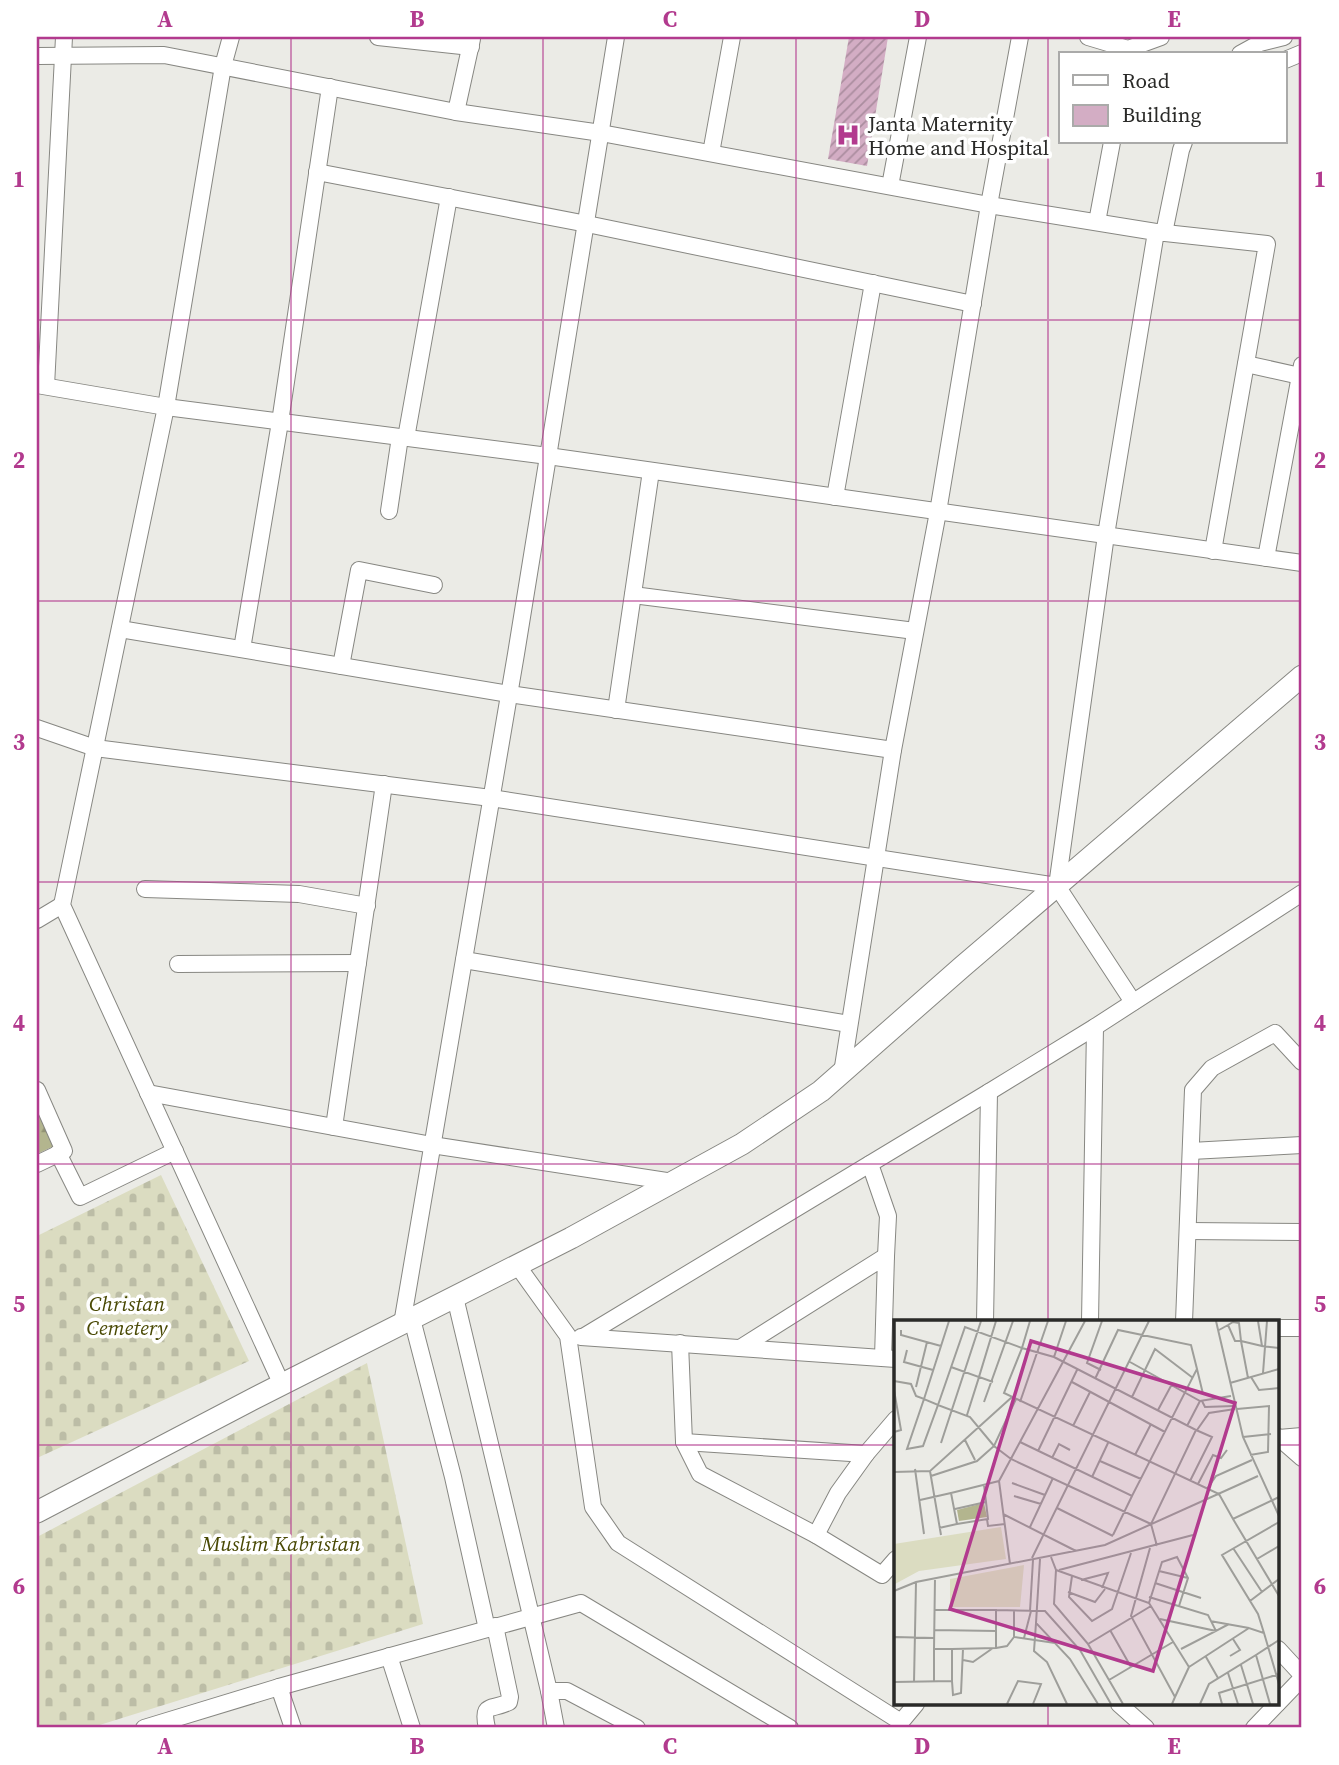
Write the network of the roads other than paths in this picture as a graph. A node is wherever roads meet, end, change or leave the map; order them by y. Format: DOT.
graph roads {
  1 [pos="64,37"];
  2 [pos="165,37"];
  3 [pos="231,37"];
  4 [pos="379,37"];
  5 [pos="617,37"];
  6 [pos="732,37"];
  7 [pos="918,37"];
  8 [pos="1020,37"];
  9 [pos="1088,37"];
  10 [pos="1161,37"];
  11 [pos="1284,37"];
  12 [pos="472,42"];
  13 [pos="1136,51"];
  14 [pos="1244,52"];
  15 [pos="64,55"];
  16 [pos="164,55"];
  17 [pos="37,56"];
  18 [pos="223,66"];
  19 [pos="330,87"];
  20 [pos="456,112"];
  21 [pos="601,133"];
  22 [pos="1112,144"];
  23 [pos="1183,144"];
  24 [pos="711,153"];
  25 [pos="317,172"];
  26 [pos="890,186"];
  27 [pos="449,197"];
  28 [pos="989,205"];
  29 [pos="1097,222"];
  30 [pos="587,223"];
  31 [pos="1160,233"];
  32 [pos="873,283"];
  33 [pos="973,304"];
  34 [pos="1246,364"];
  35 [pos="1301,371"];
  36 [pos="41,385"];
  37 [pos="166,407"];
  38 [pos="280,422"];
  39 [pos="403,438"];
  40 [pos="548,456"];
  41 [pos="651,471"];
  42 [pos="835,497"];
  43 [pos="389,511"];
  44 [pos="938,512"];
  45 [pos="1106,536"];
  46 [pos="1213,551"];
  47 [pos="1266,558"];
  48 [pos="1302,563"];
  49 [pos="434,585"];
  50 [pos="633,594"];
  51 [pos="120,629"];
  52 [pos="915,631"];
  53 [pos="242,649"];
  54 [pos="341,666"];
  55 [pos="1302,676"];
  56 [pos="509,694"];
  57 [pos="616,709"];
  58 [pos="37,728"];
  59 [pos="95,748"];
  60 [pos="893,750"];
  61 [pos="384,785"];
  62 [pos="491,798"];
  63 [pos="875,858"];
  64 [pos="1057,886"];
  65 [pos="145,889"];
  66 [pos="1302,893"];
  67 [pos="62,905"];
  68 [pos="367,906"];
  69 [pos="37,920"];
  70 [pos="464,960"];
  71 [pos="358,963"];
  72 [pos="178,964"];
  73 [pos="1133,1002"];
  74 [pos="849,1024"];
  75 [pos="1095,1027"];
  76 [pos="1302,1062"];
  77 [pos="842,1073"];
  78 [pos="37,1090"];
  79 [pos="989,1092"];
  80 [pos="148,1093"];
  81 [pos="334,1127"];
  82 [pos="432,1145"];
  83 [pos="1302,1145"];
  84 [pos="175,1151"];
  85 [pos="1191,1151"];
  86 [pos="58,1153"];
  87 [pos="37,1164"];
  88 [pos="870,1164"];
  89 [pos="673,1182"];
  90 [pos="1188,1231"];
  91 [pos="1302,1232"];
  92 [pos="886,1256"];
  93 [pos="517,1265"];
  94 [pos="454,1297"];
  95 [pos="985,1320"];
  96 [pos="1090,1320"];
  97 [pos="1184,1320"];
  98 [pos="407,1321"];
  99 [pos="1280,1328"];
  100 [pos="1302,1328"];
  101 [pos="575,1336"];
  102 [pos="680,1343"];
  103 [pos="740,1348"];
  104 [pos="889,1358"];
  105 [pos="282,1385"];
  106 [pos="894,1421"];
  107 [pos="1302,1436"];
  108 [pos="1280,1437"];
  109 [pos="1280,1439"];
  110 [pos="684,1442"];
  111 [pos="866,1454"];
  112 [pos="1302,1458"];
  113 [pos="37,1512"];
  114 [pos="816,1535"];
  115 [pos="894,1561"];
  116 [pos="531,1616"];
  117 [pos="491,1628"];
  118 [pos="1280,1651"];
  119 [pos="389,1656"];
  120 [pos="1302,1676"];
  121 [pos="279,1687"];
  122 [pos="549,1692"];
  123 [pos="1280,1702"];
  124 [pos="915,1706"];
  125 [pos="1121,1706"];
  126 [pos="1276,1706"];
  127 [pos="904,1725"];
  128 [pos="144,1728"];
  129 [pos="293,1728"];
  130 [pos="412,1728"];
  131 [pos="487,1728"];
  132 [pos="556,1728"];
  133 [pos="637,1728"];
  134 [pos="790,1728"];
  135 [pos="1146,1728"];
  136 [pos="1254,1728"];
  1 -- 15 [label="street"];
  2 -- 16 [label="street"];
  3 -- 18 [label="street"];
  4 -- 12 [label="street"];
  5 -- 21 [label="street"];
  6 -- 24 [label="street"];
  7 -- 26 [label="street"];
  8 -- 28 [label="street"];
  9 -- 13 [label="street"];
  10 -- 13 [label="street"];
  11 -- 14 [label="street"];
  12 -- 20 [label="street"];
  15 -- 16 [label="street"];
  15 -- 17 [label="street"];
  15 -- 36 [label="street"];
  16 -- 18 [label="street"];
  18 -- 19 [label="street"];
  18 -- 37 [label="street"];
  19 -- 20 [label="street"];
  19 -- 25 [label="street"];
  20 -- 21 [label="street"];
  21 -- 24 [label="street"];
  21 -- 30 [label="street"];
  22 -- 29 [label="street"];
  23 -- 31 [label="street"];
  24 -- 26 [label="street"];
  25 -- 27 [label="street"];
  25 -- 38 [label="street"];
  26 -- 28 [label="street"];
  27 -- 30 [label="street"];
  27 -- 39 [label="street"];
  28 -- 29 [label="street"];
  28 -- 33 [label="street"];
  29 -- 31 [label="street"];
  30 -- 32 [label="street"];
  30 -- 40 [label="street"];
  31 -- 34 [label="street"];
  31 -- 45 [label="street"];
  32 -- 33 [label="street"];
  32 -- 42 [label="street"];
  33 -- 44 [label="street"];
  34 -- 35 [label="street"];
  34 -- 46 [label="street"];
  35 -- 47 [label="street"];
  36 -- 37 [label="street"];
  37 -- 38 [label="street"];
  37 -- 51 [label="street"];
  38 -- 39 [label="street"];
  38 -- 53 [label="street"];
  39 -- 40 [label="street"];
  39 -- 43 [label="street"];
  40 -- 41 [label="street"];
  40 -- 56 [label="street"];
  41 -- 42 [label="street"];
  41 -- 50 [label="street"];
  42 -- 44 [label="street"];
  44 -- 45 [label="street"];
  44 -- 52 [label="street"];
  45 -- 46 [label="street"];
  45 -- 64 [label="street"];
  46 -- 47 [label="street"];
  47 -- 48 [label="street"];
  49 -- 54 [label="street"];
  50 -- 52 [label="street"];
  50 -- 57 [label="street"];
  51 -- 53 [label="street"];
  51 -- 59 [label="street"];
  52 -- 60 [label="street"];
  53 -- 54 [label="street"];
  54 -- 56 [label="street"];
  55 -- 64 [label="main road"];
  56 -- 57 [label="street"];
  56 -- 62 [label="street"];
  57 -- 60 [label="street"];
  58 -- 59 [label="street"];
  59 -- 61 [label="street"];
  59 -- 67 [label="street"];
  60 -- 63 [label="street"];
  61 -- 62 [label="street"];
  61 -- 68 [label="street"];
  62 -- 63 [label="street"];
  62 -- 70 [label="street"];
  63 -- 64 [label="street"];
  63 -- 74 [label="street"];
  64 -- 73 [label="street"];
  64 -- 77 [label="main road"];
  65 -- 68 [label="street"];
  66 -- 73 [label="street"];
  67 -- 69 [label="street"];
  67 -- 80 [label="street"];
  68 -- 71 [label="street"];
  70 -- 74 [label="street"];
  70 -- 82 [label="street"];
  71 -- 72 [label="street"];
  71 -- 81 [label="street"];
  73 -- 75 [label="street"];
  74 -- 77 [label="street"];
  75 -- 79 [label="street"];
  75 -- 96 [label="street"];
  76 -- 85 [label="street"];
  77 -- 89 [label="main road"];
  78 -- 86 [label="street"];
  79 -- 88 [label="street"];
  79 -- 95 [label="street"];
  80 -- 81 [label="street"];
  80 -- 84 [label="street"];
  81 -- 82 [label="street"];
  82 -- 89 [label="street"];
  82 -- 98 [label="street"];
  83 -- 85 [label="street"];
  84 -- 86 [label="street"];
  84 -- 105 [label="street"];
  85 -- 90 [label="street"];
  86 -- 87 [label="street"];
  88 -- 92 [label="street"];
  88 -- 101 [label="street"];
  89 -- 93 [label="main road"];
  90 -- 91 [label="street"];
  90 -- 97 [label="street"];
  92 -- 103 [label="street"];
  92 -- 104 [label="street"];
  93 -- 94 [label="main road"];
  93 -- 101 [label="street"];
  94 -- 98 [label="main road"];
  94 -- 116 [label="street"];
  98 -- 105 [label="main road"];
  98 -- 117 [label="street"];
  99 -- 100 [label="street"];
  101 -- 102 [label="street"];
  101 -- 127 [label="street"];
  102 -- 103 [label="street"];
  102 -- 110 [label="street"];
  103 -- 104 [label="street"];
  105 -- 113 [label="main road"];
  106 -- 111 [label="street"];
  107 -- 108 [label="street"];
  109 -- 112 [label="street"];
  110 -- 111 [label="street"];
  110 -- 114 [label="street"];
  111 -- 114 [label="street"];
  114 -- 115 [label="street"];
  116 -- 117 [label="street"];
  116 -- 122 [label="street"];
  116 -- 134 [label="street"];
  117 -- 119 [label="street"];
  117 -- 131 [label="street"];
  118 -- 120 [label="street"];
  119 -- 121 [label="street"];
  119 -- 130 [label="street"];
  120 -- 123 [label="street"];
  121 -- 128 [label="street"];
  121 -- 129 [label="street"];
  122 -- 132 [label="street"];
  122 -- 133 [label="street"];
  124 -- 127 [label="street"];
  125 -- 135 [label="street"];
  126 -- 136 [label="street"];
}
